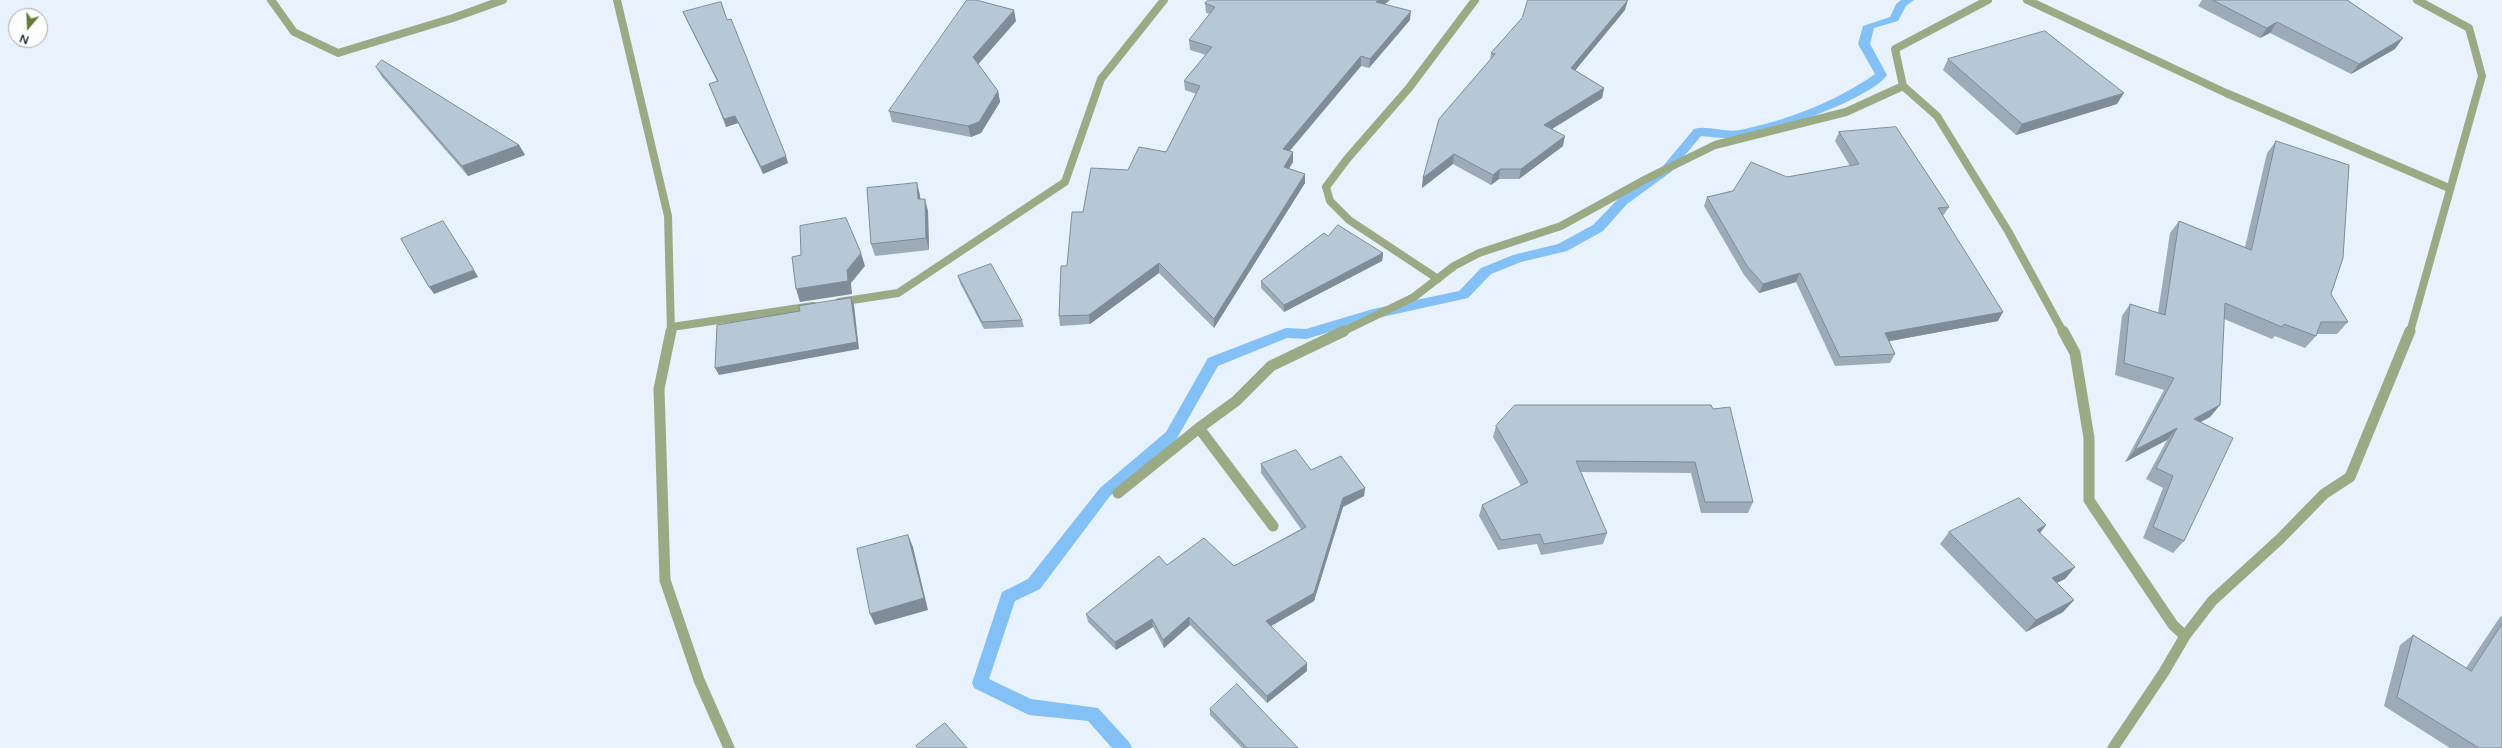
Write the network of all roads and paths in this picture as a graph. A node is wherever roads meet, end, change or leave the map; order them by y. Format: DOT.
graph roads {
  1 [pos="271,0"];
  2 [pos="503,0"];
  3 [pos="617,0"];
  4 [pos="1164,0"];
  5 [pos="1475,0"];
  6 [pos="1988,0"];
  7 [pos="2027,0"];
  8 [pos="2417,0"];
  9 [pos="1903,86"];
  10 [pos="2449,188"];
  11 [pos="1438,279"];
  12 [pos="672,327"];
  13 [pos="1199,428"];
  14 [pos="1118,493"];
  15 [pos="1274,526"];
  16 [pos="2185,636"];
  17 [pos="729,748"];
  18 [pos="2113,748"];
  1 -- 2 [label="street"];
  3 -- 12 [label="street"];
  4 -- 12 [label="street"];
  5 -- 11 [label="street"];
  6 -- 9 [label="street"];
  7 -- 10 [label="street"];
  8 -- 10 [label="street"];
  9 -- 11 [label="street"];
  9 -- 16 [label="street"];
  10 -- 16 [label="street"];
  11 -- 13 [label="street"];
  12 -- 17 [label="street"];
  13 -- 14 [label="street"];
  13 -- 15 [label="street"];
  16 -- 18 [label="street"];
}
